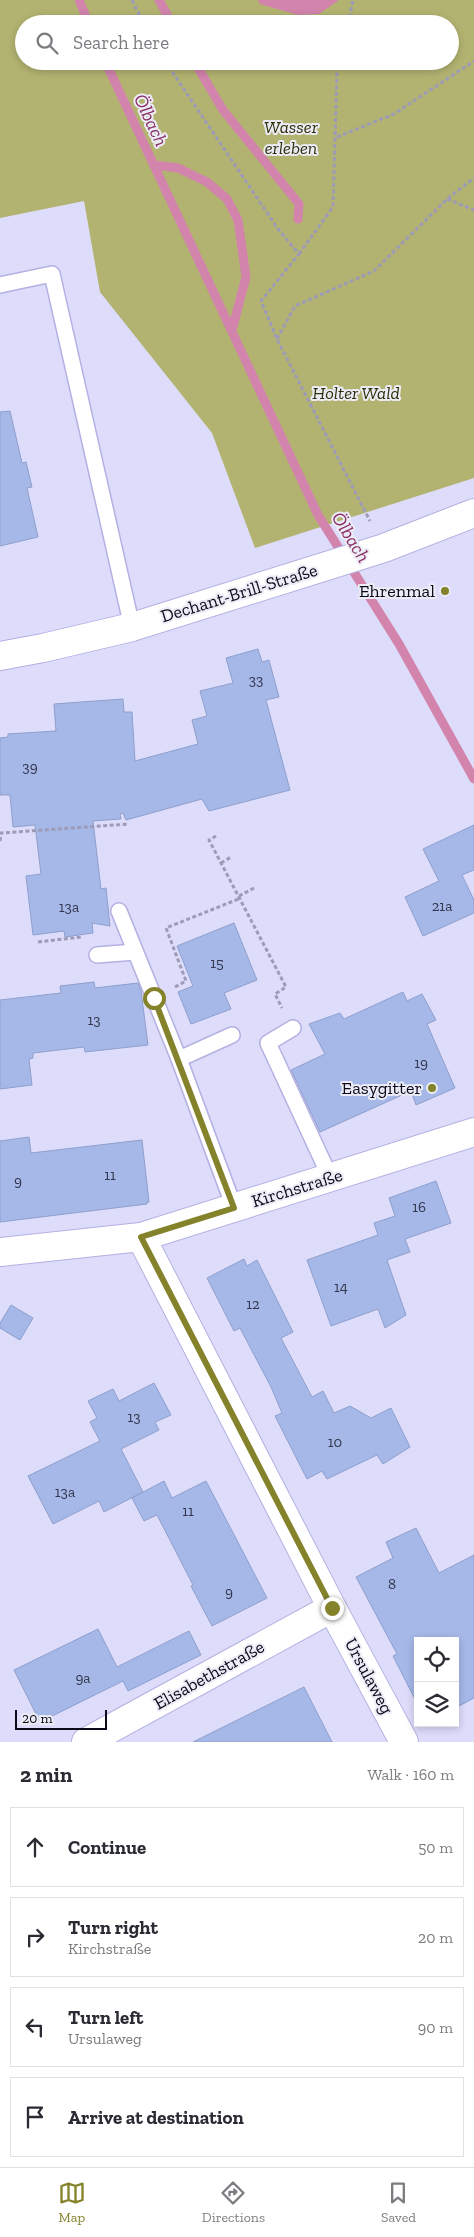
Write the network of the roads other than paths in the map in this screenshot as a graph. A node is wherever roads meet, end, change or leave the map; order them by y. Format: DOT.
graph roads {
  1 [pos="0,285"];
  2 [pos="474,513"];
  3 [pos="132,626"];
  4 [pos="0,656"];
  5 [pos="119,911"];
  6 [pos="135,952"];
  7 [pos="97,955"];
  8 [pos="293,1028"];
  9 [pos="232,1035"];
  10 [pos="179,1059"];
  11 [pos="474,1132"];
  12 [pos="330,1178"];
  13 [pos="234,1208"];
  14 [pos="141,1237"];
  15 [pos="0,1252"];
  16 [pos="332,1608"];
  17 [pos="86,1742"];
  18 [pos="404,1742"];
  1 -- 3 [label="lane"];
  2 -- 3 [label="street, Dechant-Brill-Straße"];
  3 -- 4 [label="street, Dechant-Brill-Straße"];
  5 -- 6 [label="lane"];
  6 -- 7 [label="lane"];
  6 -- 10 [label="lane"];
  8 -- 12 [label="lane"];
  9 -- 10 [label="lane"];
  10 -- 13 [label="lane"];
  11 -- 12 [label="street, Kirchstraße"];
  12 -- 13 [label="street, Kirchstraße"];
  13 -- 14 [label="street, Kirchstraße"];
  14 -- 15 [label="street, Kirchstraße"];
  14 -- 16 [label="street, Ursulaweg"];
  16 -- 17 [label="street, Elisabethstraße"];
  16 -- 18 [label="street, Ursulaweg"];
}
